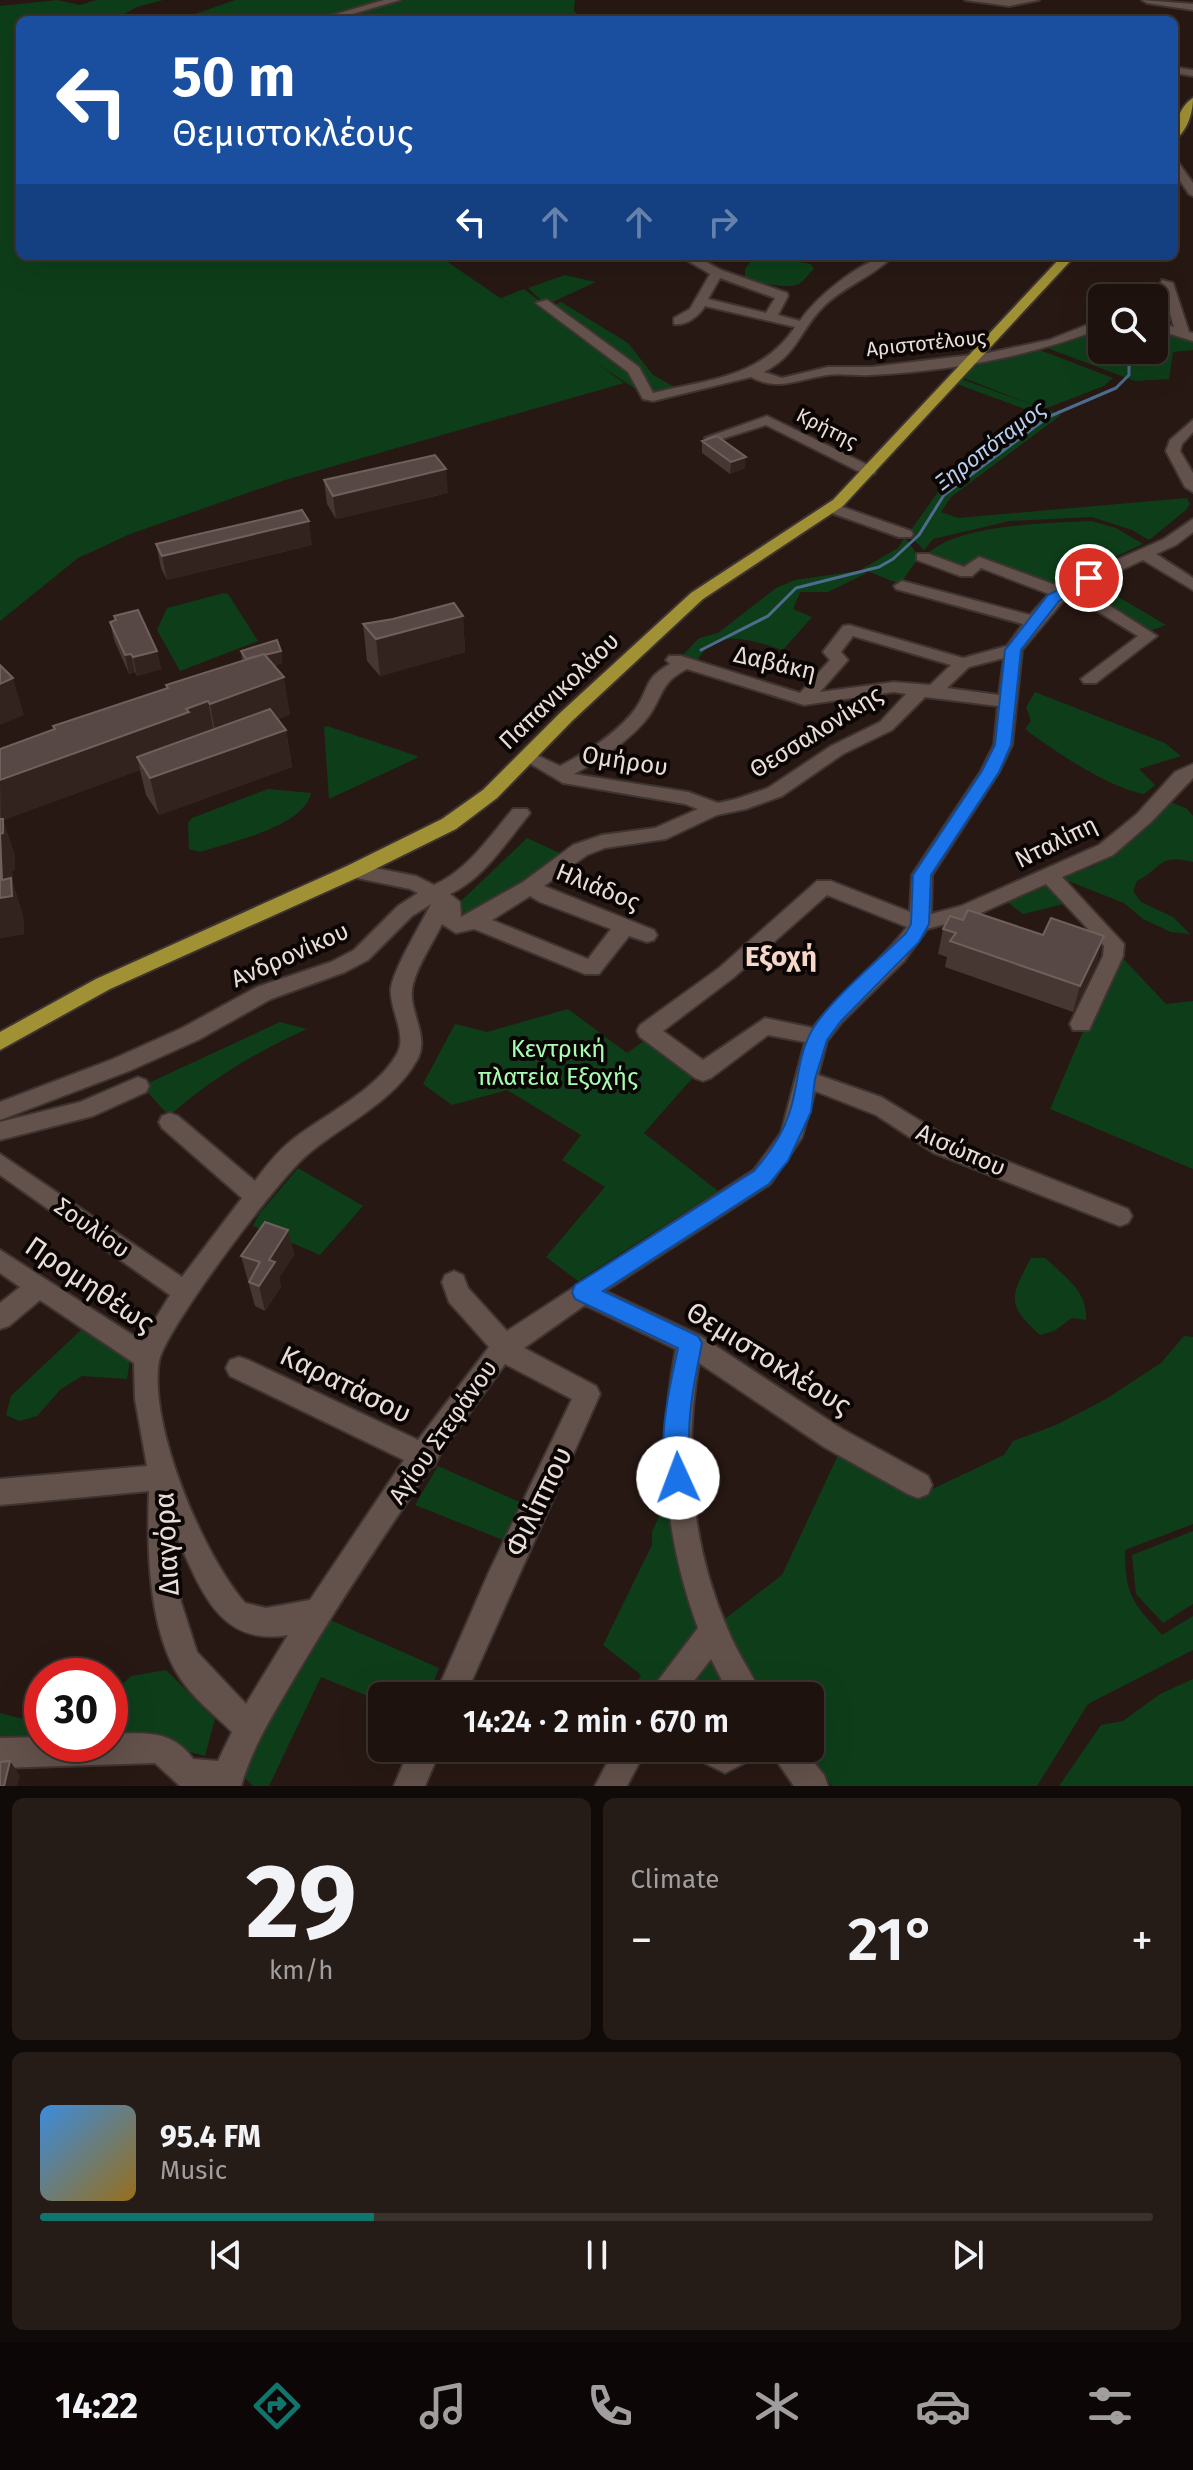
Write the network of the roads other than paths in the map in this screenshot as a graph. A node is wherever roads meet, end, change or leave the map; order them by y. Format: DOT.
graph roads {
  1 [pos="395,0"];
  2 [pos="970,0"];
  3 [pos="1034,0"];
  4 [pos="1147,0"];
  5 [pos="1193,7"];
  6 [pos="336,16"];
  7 [pos="1193,101"];
  8 [pos="1178,129"];
  9 [pos="1178,170"];
  10 [pos="1193,192"];
  11 [pos="693,260"];
  12 [pos="881,260"];
  13 [pos="1065,260"];
  14 [pos="717,273"];
  15 [pos="1167,283"];
  16 [pos="701,301"];
  17 [pos="542,303"];
  18 [pos="771,316"];
  19 [pos="679,321"];
  20 [pos="802,325"];
  21 [pos="1088,329"];
  22 [pos="1168,329"];
  23 [pos="1188,335"];
  24 [pos="973,359"];
  25 [pos="753,372"];
  26 [pos="1193,424"];
  27 [pos="712,438"];
  28 [pos="869,471"];
  29 [pos="1193,487"];
  30 [pos="831,508"];
  31 [pos="1193,524"];
  32 [pos="905,534"];
  33 [pos="1144,554"];
  34 [pos="923,557"];
  35 [pos="1193,585"];
  36 [pos="902,586"];
  37 [pos="1064,589"];
  38 [pos="1032,621"];
  39 [pos="1013,650"];
  40 [pos="963,663"];
  41 [pos="1090,679"];
  42 [pos="935,690"];
  43 [pos="804,700"];
  44 [pos="1009,702"];
  45 [pos="528,757"];
  46 [pos="1193,770"];
  47 [pos="558,774"];
  48 [pos="717,809"];
  49 [pos="520,813"];
  50 [pos="354,871"];
  51 [pos="1050,876"];
  52 [pos="530,887"];
  53 [pos="436,895"];
  54 [pos="475,921"];
  55 [pos="920,924"];
  56 [pos="625,926"];
  57 [pos="647,935"];
  58 [pos="1081,1024"];
  59 [pos="818,1037"];
  60 [pos="0,1042"];
  61 [pos="805,1079"];
  62 [pos="138,1086"];
  63 [pos="0,1111"];
  64 [pos="170,1122"];
  65 [pos="0,1131"];
  66 [pos="0,1163"];
  67 [pos="256,1196"];
  68 [pos="1120,1216"];
  69 [pos="0,1260"];
  70 [pos="454,1282"];
  71 [pos="38,1287"];
  72 [pos="185,1292"];
  73 [pos="583,1292"];
  74 [pos="0,1318"];
  75 [pos="690,1343"];
  76 [pos="503,1348"];
  77 [pos="147,1358"];
  78 [pos="239,1368"];
  79 [pos="425,1457"];
  80 [pos="163,1477"];
  81 [pos="918,1485"];
  82 [pos="0,1492"];
  83 [pos="318,1612"];
  84 [pos="712,1634"];
  85 [pos="456,1682"];
  86 [pos="675,1682"];
  87 [pos="739,1682"];
  88 [pos="249,1728"];
  89 [pos="0,1753"];
  90 [pos="420,1762"];
  91 [pos="624,1762"];
  92 [pos="794,1762"];
  93 [pos="177,1780"];
  94 [pos="226,1781"];
  95 [pos="409,1786"];
  96 [pos="610,1786"];
  97 [pos="813,1786"];
  1 -- 6 [label="street"];
  2 -- 3 [label="street"];
  4 -- 5 [label="street"];
  7 -- 8 [label="main road"];
  9 -- 10 [label="street"];
  11 -- 14 [label="street"];
  12 -- 20 [label="street"];
  13 -- 24 [label="main road, Παπανικολάου"];
  14 -- 16 [label="street"];
  14 -- 18 [label="street"];
  15 -- 23 [label="street"];
  16 -- 18 [label="street"];
  16 -- 19 [label="street"];
  17 -- 25 [label="street"];
  18 -- 20 [label="street"];
  20 -- 25 [label="street"];
  21 -- 24 [label="street, Αριστοτέλους"];
  22 -- 23 [label="street"];
  24 -- 25 [label="street, Αριστοτέλους"];
  24 -- 28 [label="main road, Παπανικολάου"];
  26 -- 29 [label="street"];
  27 -- 28 [label="street, Κρήτης"];
  28 -- 30 [label="main road, Παπανικολάου"];
  30 -- 32 [label="street"];
  30 -- 45 [label="main road, Παπανικολάου"];
  31 -- 33 [label="street"];
  33 -- 35 [label="street"];
  33 -- 37 [label="street"];
  34 -- 37 [label="street"];
  36 -- 38 [label="street"];
  37 -- 38 [label="street"];
  37 -- 41 [label="street"];
  38 -- 39 [label="street"];
  39 -- 40 [label="street, Θεσσαλονίκης"];
  39 -- 44 [label="street"];
  40 -- 42 [label="street, Θεσσαλονίκης"];
  40 -- 43 [label="street"];
  42 -- 43 [label="street, Δαβάκη"];
  42 -- 44 [label="street, Δαβάκη"];
  42 -- 48 [label="street, Θεσσαλονίκης"];
  43 -- 47 [label="street, Δαβάκη"];
  44 -- 55 [label="street"];
  45 -- 47 [label="street, Ομήρου"];
  45 -- 50 [label="main road, Παπανικολάου"];
  46 -- 51 [label="street, Νταλίπη"];
  47 -- 48 [label="street, Ομήρου"];
  48 -- 52 [label="street, Θεσσαλονίκης"];
  49 -- 53 [label="street, Ανδρονίκου"];
  50 -- 53 [label="street"];
  50 -- 60 [label="main road, Παπανικολάου"];
  51 -- 55 [label="street, Νταλίπη"];
  51 -- 58 [label="street"];
  52 -- 54 [label="street, Θεσσαλονίκης"];
  52 -- 56 [label="street, Ηλιάδος"];
  53 -- 54 [label="street"];
  53 -- 63 [label="street, Ανδρονίκου"];
  53 -- 67 [label="street"];
  54 -- 56 [label="street"];
  55 -- 59 [label="street, Αγίου Στεφάνου"];
  55 -- 59 [label="street"];
  56 -- 57 [label="street, Ηλιάδος"];
  59 -- 61 [label="street, Αγίου Στεφάνου"];
  61 -- 68 [label="street, Αισώπου"];
  61 -- 73 [label="street, Αγίου Στεφάνου"];
  62 -- 65 [label="street"];
  64 -- 67 [label="street"];
  66 -- 72 [label="street, Σουλίου"];
  67 -- 72 [label="street"];
  69 -- 71 [label="street, Προμηθέως"];
  70 -- 76 [label="street"];
  71 -- 74 [label="street"];
  71 -- 77 [label="street, Προμηθέως"];
  72 -- 77 [label="street"];
  73 -- 75 [label="street, Θεμιστοκλέους"];
  73 -- 76 [label="street, Αγίου Στεφάνου"];
  75 -- 81 [label="street, Θεμιστοκλέους"];
  75 -- 84 [label="street"];
  76 -- 79 [label="street, Αγίου Στεφάνου"];
  76 -- 85 [label="street, Φιλίππου"];
  77 -- 80 [label="street"];
  78 -- 79 [label="street, Καρατάσου"];
  79 -- 83 [label="street, Αγίου Στεφάνου"];
  80 -- 82 [label="street"];
  80 -- 83 [label="street"];
  80 -- 88 [label="street, Διαγόρα"];
  83 -- 88 [label="street"];
  84 -- 86 [label="street"];
  84 -- 87 [label="street"];
  88 -- 94 [label="street"];
  89 -- 93 [label="street"];
  90 -- 95 [label="street"];
  91 -- 96 [label="street"];
  92 -- 97 [label="street"];
  93 -- 94 [label="street"];
}
